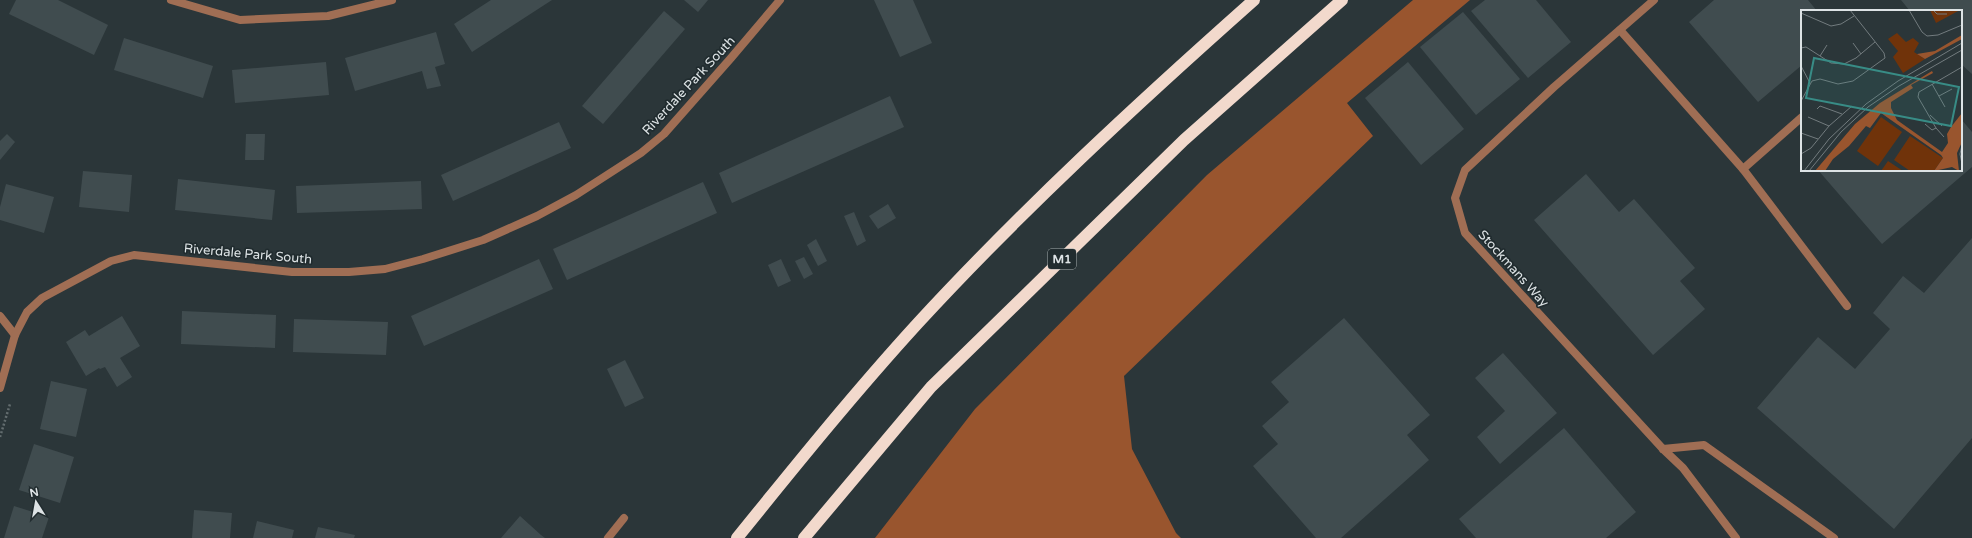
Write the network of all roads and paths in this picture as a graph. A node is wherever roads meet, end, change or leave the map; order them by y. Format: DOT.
graph roads {
  1 [pos="171,0"];
  2 [pos="392,0"];
  3 [pos="780,0"];
  4 [pos="1254,0"];
  5 [pos="1342,0"];
  6 [pos="1654,0"];
  7 [pos="1620,30"];
  8 [pos="1801,118"];
  9 [pos="1743,169"];
  10 [pos="1846,306"];
  11 [pos="0,316"];
  12 [pos="15,335"];
  13 [pos="0,388"];
  14 [pos="11,400"];
  15 [pos="0,437"];
  16 [pos="1663,449"];
  17 [pos="624,518"];
  18 [pos="608,538"];
  19 [pos="737,538"];
  20 [pos="804,538"];
  21 [pos="1736,538"];
  22 [pos="1834,538"];
  1 -- 2 [label="street"];
  3 -- 12 [label="street, Riverdale Park South"];
  4 -- 19 [label="highway"];
  5 -- 20 [label="highway, M1"];
  6 -- 7 [label="street, Stockmans Way"];
  7 -- 9 [label="street"];
  7 -- 16 [label="street, Stockmans Way"];
  8 -- 9 [label="street"];
  9 -- 10 [label="street"];
  11 -- 12 [label="street"];
  12 -- 13 [label="street, Riverdale Park South"];
  14 -- 15 [label="path"];
  16 -- 21 [label="street, Stockmans Way"];
  16 -- 22 [label="street"];
  17 -- 18 [label="street"];
}
